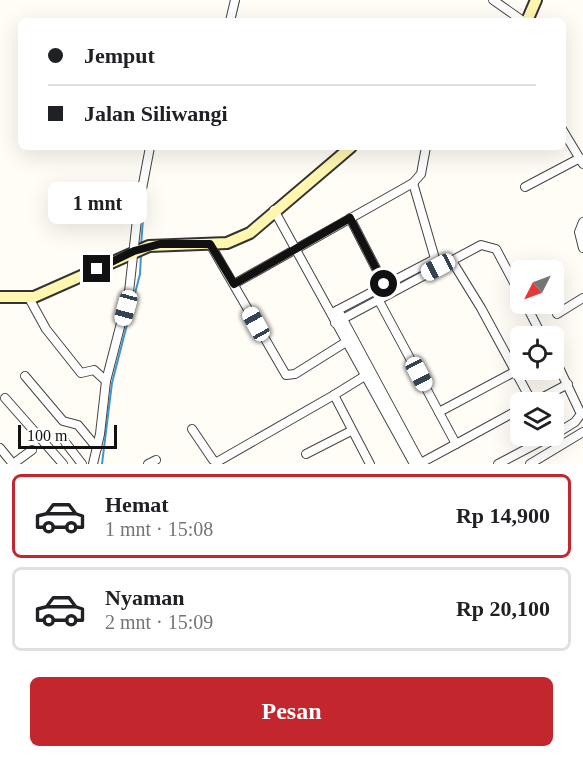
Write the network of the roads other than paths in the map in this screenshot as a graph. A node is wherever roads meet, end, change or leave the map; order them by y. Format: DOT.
graph roads {
  1 [pos="235,0"];
  2 [pos="493,0"];
  3 [pos="536,0"];
  4 [pos="232,18"];
  5 [pos="519,18"];
  6 [pos="528,18"];
  7 [pos="566,135"];
  8 [pos="150,150"];
  9 [pos="344,150"];
  10 [pos="425,150"];
  11 [pos="582,161"];
  12 [pos="413,183"];
  13 [pos="525,187"];
  14 [pos="274,210"];
  15 [pos="350,218"];
  16 [pos="583,222"];
  17 [pos="210,244"];
  18 [pos="296,248"];
  19 [pos="583,248"];
  20 [pos="134,251"];
  21 [pos="452,261"];
  22 [pos="436,263"];
  23 [pos="510,275"];
  24 [pos="234,284"];
  25 [pos="384,284"];
  26 [pos="389,293"];
  27 [pos="0,297"];
  28 [pos="29,298"];
  29 [pos="583,298"];
  30 [pos="378,299"];
  31 [pos="564,310"];
  32 [pos="334,312"];
  33 [pos="339,321"];
  34 [pos="346,342"];
  35 [pos="510,360"];
  36 [pos="372,371"];
  37 [pos="510,374"];
  38 [pos="25,376"];
  39 [pos="364,376"];
  40 [pos="564,376"];
  41 [pos="106,381"];
  42 [pos="568,384"];
  43 [pos="552,392"];
  44 [pos="334,395"];
  45 [pos="5,398"];
  46 [pos="389,412"];
  47 [pos="439,412"];
  48 [pos="510,414"];
  49 [pos="564,428"];
  50 [pos="192,429"];
  51 [pos="351,431"];
  52 [pos="583,432"];
  53 [pos="64,442"];
  54 [pos="456,444"];
  55 [pos="532,446"];
  56 [pos="0,448"];
  57 [pos="97,448"];
  58 [pos="32,450"];
  59 [pos="306,454"];
  60 [pos="13,464"];
  61 [pos="63,464"];
  62 [pos="82,464"];
  63 [pos="93,464"];
  64 [pos="370,464"];
  65 [pos="419,464"];
  66 [pos="498,464"];
  67 [pos="530,464"];
  1 -- 4 [label="street"];
  2 -- 5 [label="street"];
  3 -- 6 [label="street"];
  7 -- 11 [label="street"];
  8 -- 20 [label="street"];
  9 -- 14 [label="street"];
  10 -- 12 [label="street"];
  11 -- 13 [label="street"];
  12 -- 15 [label="street"];
  12 -- 22 [label="street"];
  14 -- 17 [label="street"];
  14 -- 18 [label="street"];
  15 -- 18 [label="street"];
  15 -- 25 [label="street"];
  16 -- 19 [label="street"];
  17 -- 20 [label="street"];
  17 -- 24 [label="street"];
  18 -- 24 [label="street"];
  18 -- 32 [label="street"];
  20 -- 28 [label="street"];
  20 -- 41 [label="street"];
  21 -- 22 [label="street"];
  21 -- 23 [label="street"];
  21 -- 35 [label="street"];
  22 -- 25 [label="street"];
  22 -- 26 [label="street"];
  24 -- 34 [label="street"];
  25 -- 26 [label="street"];
  25 -- 32 [label="street"];
  26 -- 30 [label="street"];
  27 -- 28 [label="street"];
  28 -- 41 [label="street"];
  29 -- 31 [label="street"];
  30 -- 33 [label="street"];
  30 -- 47 [label="street"];
  32 -- 33 [label="street"];
  33 -- 34 [label="street"];
  33 -- 36 [label="street"];
  34 -- 39 [label="street"];
  36 -- 39 [label="street"];
  36 -- 46 [label="street"];
  37 -- 47 [label="street"];
  38 -- 57 [label="street"];
  39 -- 44 [label="street"];
  39 -- 46 [label="street"];
  40 -- 42 [label="street"];
  41 -- 57 [label="street"];
  42 -- 43 [label="street"];
  42 -- 49 [label="street"];
  44 -- 50 [label="street"];
  44 -- 51 [label="street"];
  45 -- 61 [label="street"];
  46 -- 65 [label="street"];
  47 -- 54 [label="street"];
  48 -- 54 [label="street"];
  51 -- 59 [label="street"];
  51 -- 64 [label="street"];
  52 -- 67 [label="street"];
  53 -- 62 [label="street"];
  54 -- 65 [label="street"];
  55 -- 66 [label="street"];
  56 -- 60 [label="street"];
  57 -- 63 [label="street"];
  58 -- 60 [label="street"];
}
